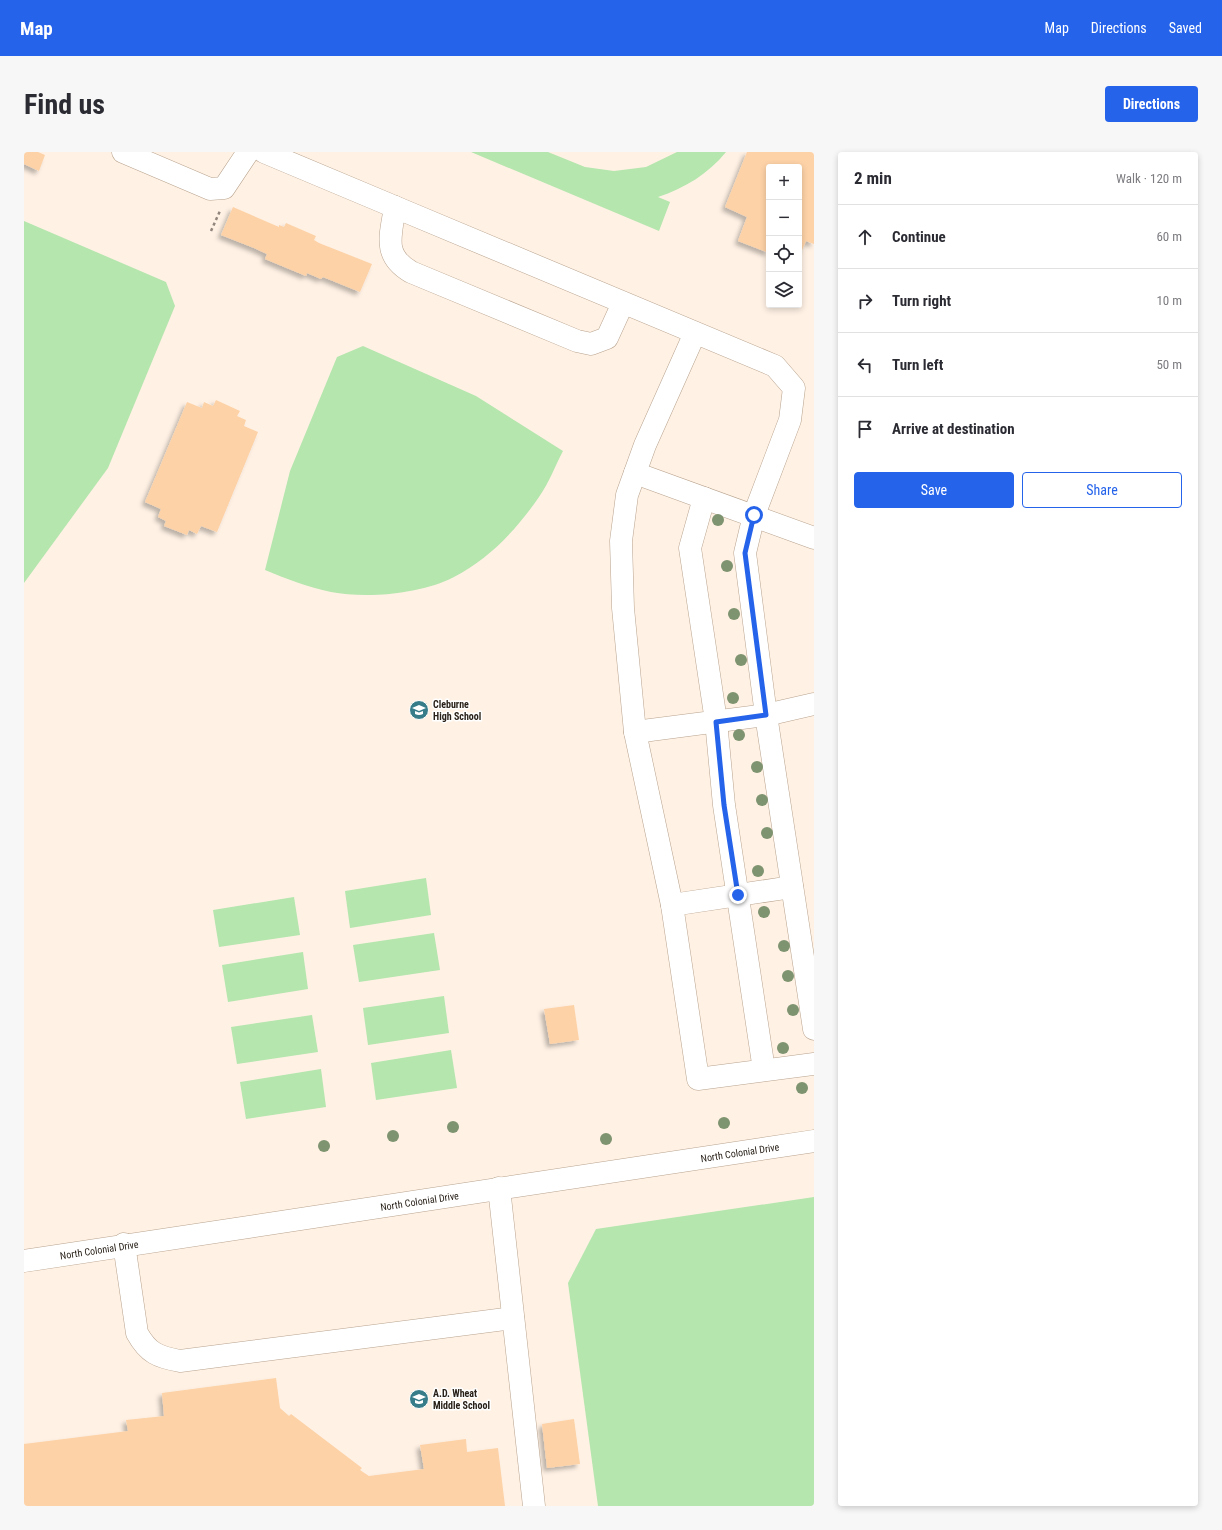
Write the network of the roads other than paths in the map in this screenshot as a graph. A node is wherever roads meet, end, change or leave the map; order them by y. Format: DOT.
graph roads {
  1 [pos="123,152"];
  2 [pos="248,152"];
  3 [pos="264,152"];
  4 [pos="395,207"];
  5 [pos="623,304"];
  6 [pos="695,333"];
  7 [pos="635,473"];
  8 [pos="704,498"];
  9 [pos="754,515"];
  10 [pos="814,538"];
  11 [pos="814,704"];
  12 [pos="766,715"];
  13 [pos="716,722"];
  14 [pos="635,732"];
  15 [pos="792,887"];
  16 [pos="738,895"];
  17 [pos="672,905"];
  18 [pos="813,1021"];
  19 [pos="814,1064"];
  20 [pos="764,1070"];
  21 [pos="814,1141"];
  22 [pos="499,1188"];
  23 [pos="124,1244"];
  24 [pos="24,1260"];
  25 [pos="513,1318"];
  26 [pos="534,1506"];
  1 -- 2 [label="street"];
  3 -- 4 [label="street"];
  4 -- 5 [label="street"];
  4 -- 5 [label="street"];
  5 -- 6 [label="street"];
  6 -- 7 [label="street"];
  6 -- 9 [label="street"];
  7 -- 8 [label="street"];
  7 -- 14 [label="street"];
  8 -- 9 [label="street"];
  8 -- 13 [label="street"];
  9 -- 10 [label="street"];
  9 -- 12 [label="street"];
  11 -- 12 [label="street"];
  12 -- 13 [label="street"];
  12 -- 15 [label="street"];
  13 -- 14 [label="street"];
  13 -- 16 [label="street"];
  14 -- 17 [label="street"];
  15 -- 16 [label="street"];
  15 -- 18 [label="street"];
  16 -- 17 [label="street"];
  16 -- 20 [label="street"];
  17 -- 20 [label="street"];
  19 -- 20 [label="street"];
  21 -- 22 [label="street, North Colonial Drive"];
  22 -- 23 [label="street, North Colonial Drive"];
  22 -- 25 [label="street"];
  23 -- 24 [label="street, North Colonial Drive"];
  23 -- 25 [label="street"];
  25 -- 26 [label="street"];
}
